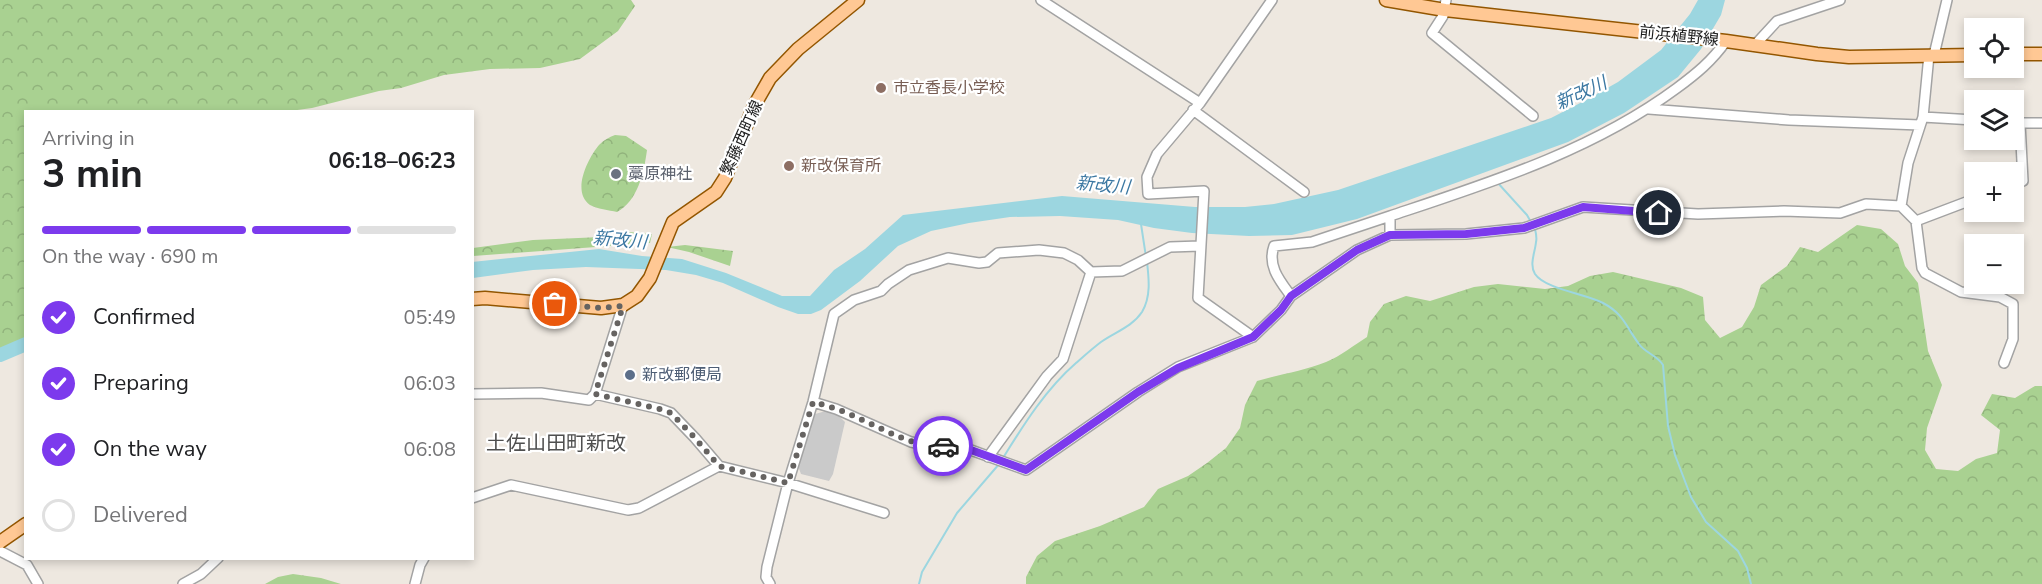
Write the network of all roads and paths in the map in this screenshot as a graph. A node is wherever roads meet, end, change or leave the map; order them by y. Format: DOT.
graph roads {
  1 [pos="858,0"];
  2 [pos="1041,0"];
  3 [pos="1272,0"];
  4 [pos="1386,0"];
  5 [pos="1840,0"];
  6 [pos="1947,0"];
  7 [pos="1446,5"];
  8 [pos="1722,42"];
  9 [pos="1754,46"];
  10 [pos="2024,54"];
  11 [pos="2042,54"];
  12 [pos="1932,55"];
  13 [pos="1964,55"];
  14 [pos="1196,107"];
  15 [pos="1649,109"];
  16 [pos="1533,116"];
  17 [pos="1964,120"];
  18 [pos="1922,121"];
  19 [pos="2024,123"];
  20 [pos="2042,123"];
  21 [pos="1304,192"];
  22 [pos="1964,203"];
  23 [pos="1901,206"];
  24 [pos="1390,216"];
  25 [pos="1916,220"];
  26 [pos="1390,235"];
  27 [pos="1200,246"];
  28 [pos="1091,272"];
  29 [pos="1291,296"];
  30 [pos="474,299"];
  31 [pos="623,306"];
  32 [pos="1253,337"];
  33 [pos="2004,363"];
  34 [pos="474,394"];
  35 [pos="595,394"];
  36 [pos="813,402"];
  37 [pos="988,457"];
  38 [pos="719,466"];
  39 [pos="788,483"];
  40 [pos="474,497"];
  41 [pos="884,513"];
  42 [pos="24,525"];
  43 [pos="0,542"];
  44 [pos="0,550"];
  45 [pos="216,560"];
  46 [pos="423,560"];
  47 [pos="38,584"];
  48 [pos="183,584"];
  49 [pos="415,584"];
  50 [pos="770,584"];
  1 -- 31 [label="main road, 繁藤西町線"];
  2 -- 14 [label="street"];
  3 -- 14 [label="street"];
  4 -- 7 [label="main road, 前浜植野線"];
  5 -- 9 [label="street"];
  6 -- 12 [label="street"];
  7 -- 8 [label="main road, 前浜植野線"];
  7 -- 16 [label="street"];
  8 -- 9 [label="main road, 前浜植野線"];
  8 -- 15 [label="street"];
  9 -- 12 [label="main road, 前浜植野線"];
  10 -- 11 [label="main road"];
  12 -- 13 [label="main road, 前浜植野線"];
  12 -- 18 [label="street"];
  14 -- 21 [label="street"];
  14 -- 27 [label="street"];
  15 -- 18 [label="street"];
  15 -- 24 [label="street"];
  17 -- 18 [label="street"];
  18 -- 23 [label="street"];
  19 -- 20 [label="street"];
  22 -- 25 [label="street"];
  23 -- 25 [label="street"];
  23 -- 26 [label="street"];
  24 -- 26 [label="street"];
  24 -- 29 [label="street"];
  25 -- 33 [label="street"];
  26 -- 29 [label="street"];
  27 -- 28 [label="street"];
  27 -- 32 [label="street"];
  28 -- 36 [label="street"];
  28 -- 37 [label="street"];
  29 -- 32 [label="street"];
  30 -- 31 [label="main road"];
  31 -- 35 [label="street"];
  32 -- 37 [label="street"];
  34 -- 35 [label="street"];
  35 -- 38 [label="street"];
  36 -- 37 [label="street"];
  36 -- 39 [label="street"];
  38 -- 39 [label="street"];
  38 -- 40 [label="street"];
  39 -- 41 [label="street"];
  39 -- 50 [label="street"];
  42 -- 43 [label="main road"];
  44 -- 47 [label="street"];
  45 -- 48 [label="street"];
  46 -- 49 [label="street"];
}
